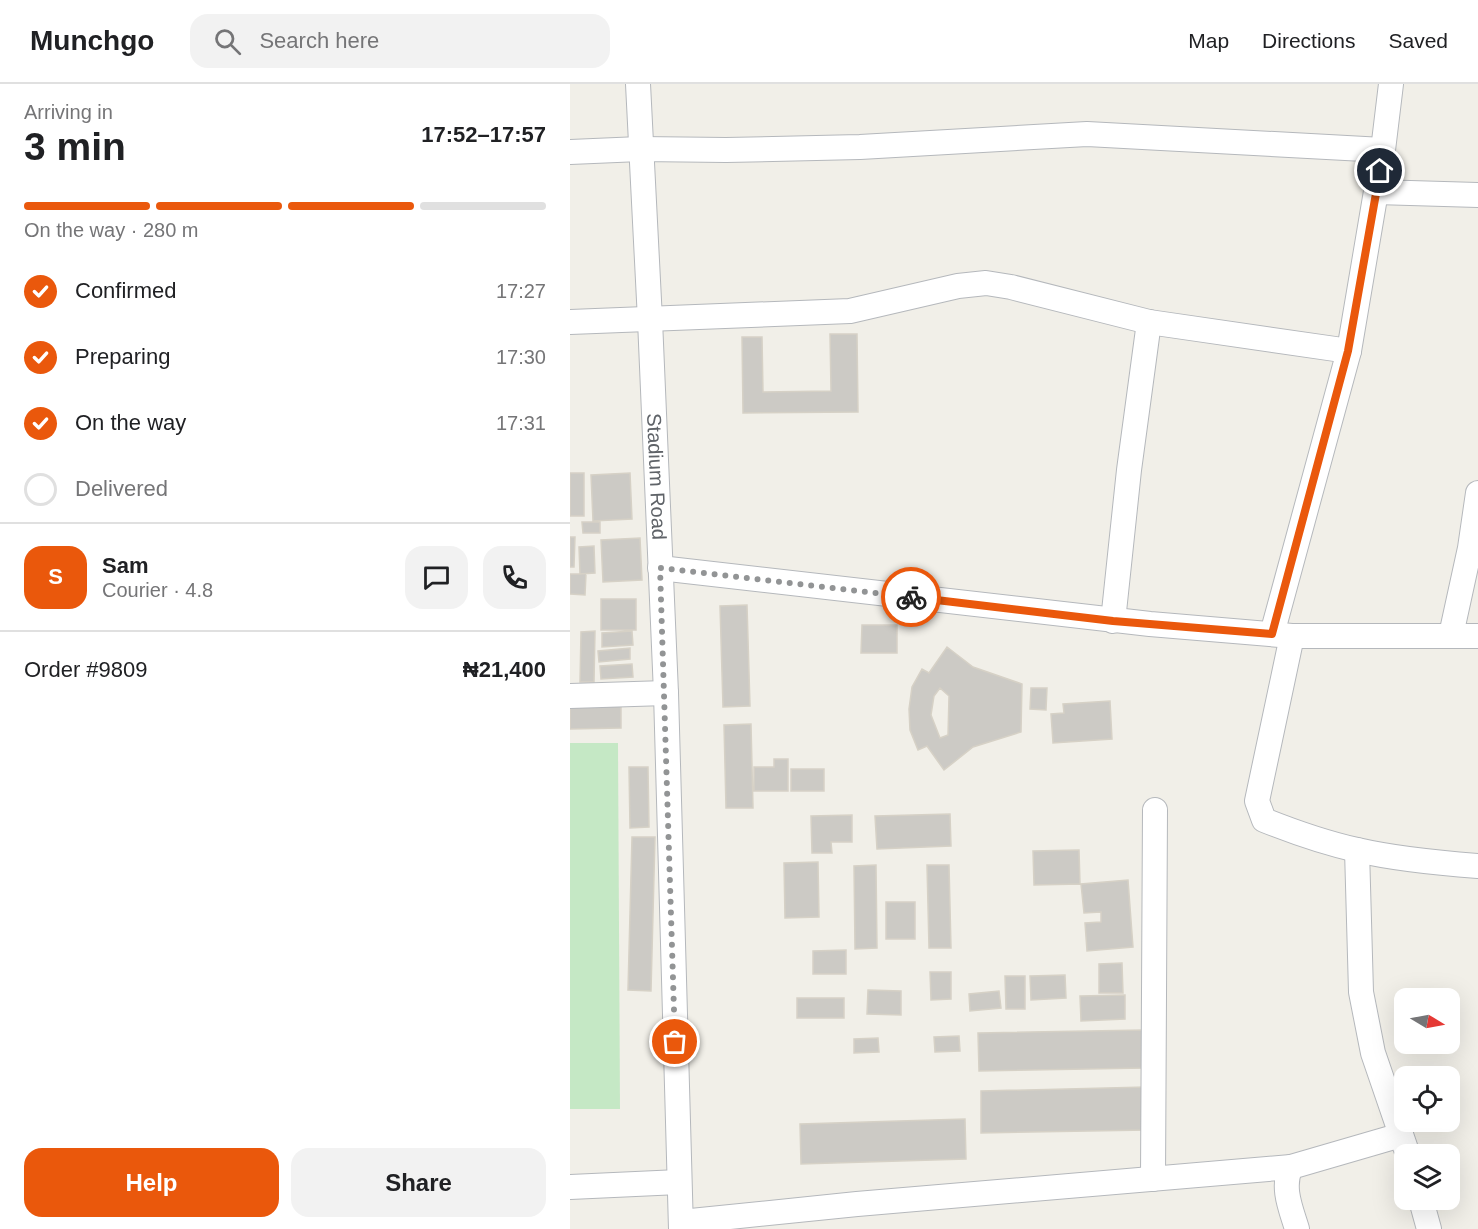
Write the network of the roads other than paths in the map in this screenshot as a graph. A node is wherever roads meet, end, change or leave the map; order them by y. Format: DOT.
graph roads {
  1 [pos="638,84"];
  2 [pos="1391,84"];
  3 [pos="640,149"];
  4 [pos="1383,150"];
  5 [pos="570,152"];
  6 [pos="1376,192"];
  7 [pos="1478,195"];
  8 [pos="650,320"];
  9 [pos="570,322"];
  10 [pos="1149,322"];
  11 [pos="1348,351"];
  12 [pos="1478,493"];
  13 [pos="660,568"];
  14 [pos="1113,621"];
  15 [pos="1282,635"];
  16 [pos="1451,635"];
  17 [pos="1478,636"];
  18 [pos="666,693"];
  19 [pos="570,696"];
  20 [pos="1155,810"];
  21 [pos="1357,850"];
  22 [pos="1478,866"];
  23 [pos="1404,1144"];
  24 [pos="1394,1147"];
  25 [pos="1291,1167"];
  26 [pos="1153,1179"];
  27 [pos="679,1182"];
  28 [pos="570,1187"];
  29 [pos="1423,1210"];
  30 [pos="681,1226"];
  31 [pos="1297,1229"];
  32 [pos="1428,1229"];
  1 -- 3 [label="street, Stadium Road"];
  2 -- 4 [label="street"];
  3 -- 4 [label="street"];
  3 -- 5 [label="street"];
  3 -- 8 [label="street, Stadium Road"];
  4 -- 6 [label="street"];
  6 -- 7 [label="street"];
  6 -- 11 [label="street"];
  8 -- 9 [label="street"];
  8 -- 10 [label="street"];
  8 -- 13 [label="street, Stadium Road"];
  10 -- 11 [label="street"];
  10 -- 14 [label="street"];
  11 -- 15 [label="street"];
  12 -- 16 [label="street"];
  13 -- 14 [label="street"];
  13 -- 18 [label="street, Stadium Road"];
  14 -- 15 [label="street"];
  15 -- 16 [label="street"];
  15 -- 21 [label="street"];
  16 -- 17 [label="street"];
  18 -- 19 [label="street"];
  18 -- 27 [label="street, Stadium Road"];
  20 -- 26 [label="street"];
  21 -- 22 [label="street"];
  21 -- 23 [label="street"];
  24 -- 25 [label="street"];
  25 -- 26 [label="street"];
  25 -- 31 [label="street"];
  26 -- 30 [label="street"];
  27 -- 28 [label="street"];
  27 -- 30 [label="street, Stadium Road"];
  29 -- 32 [label="street"];
}
